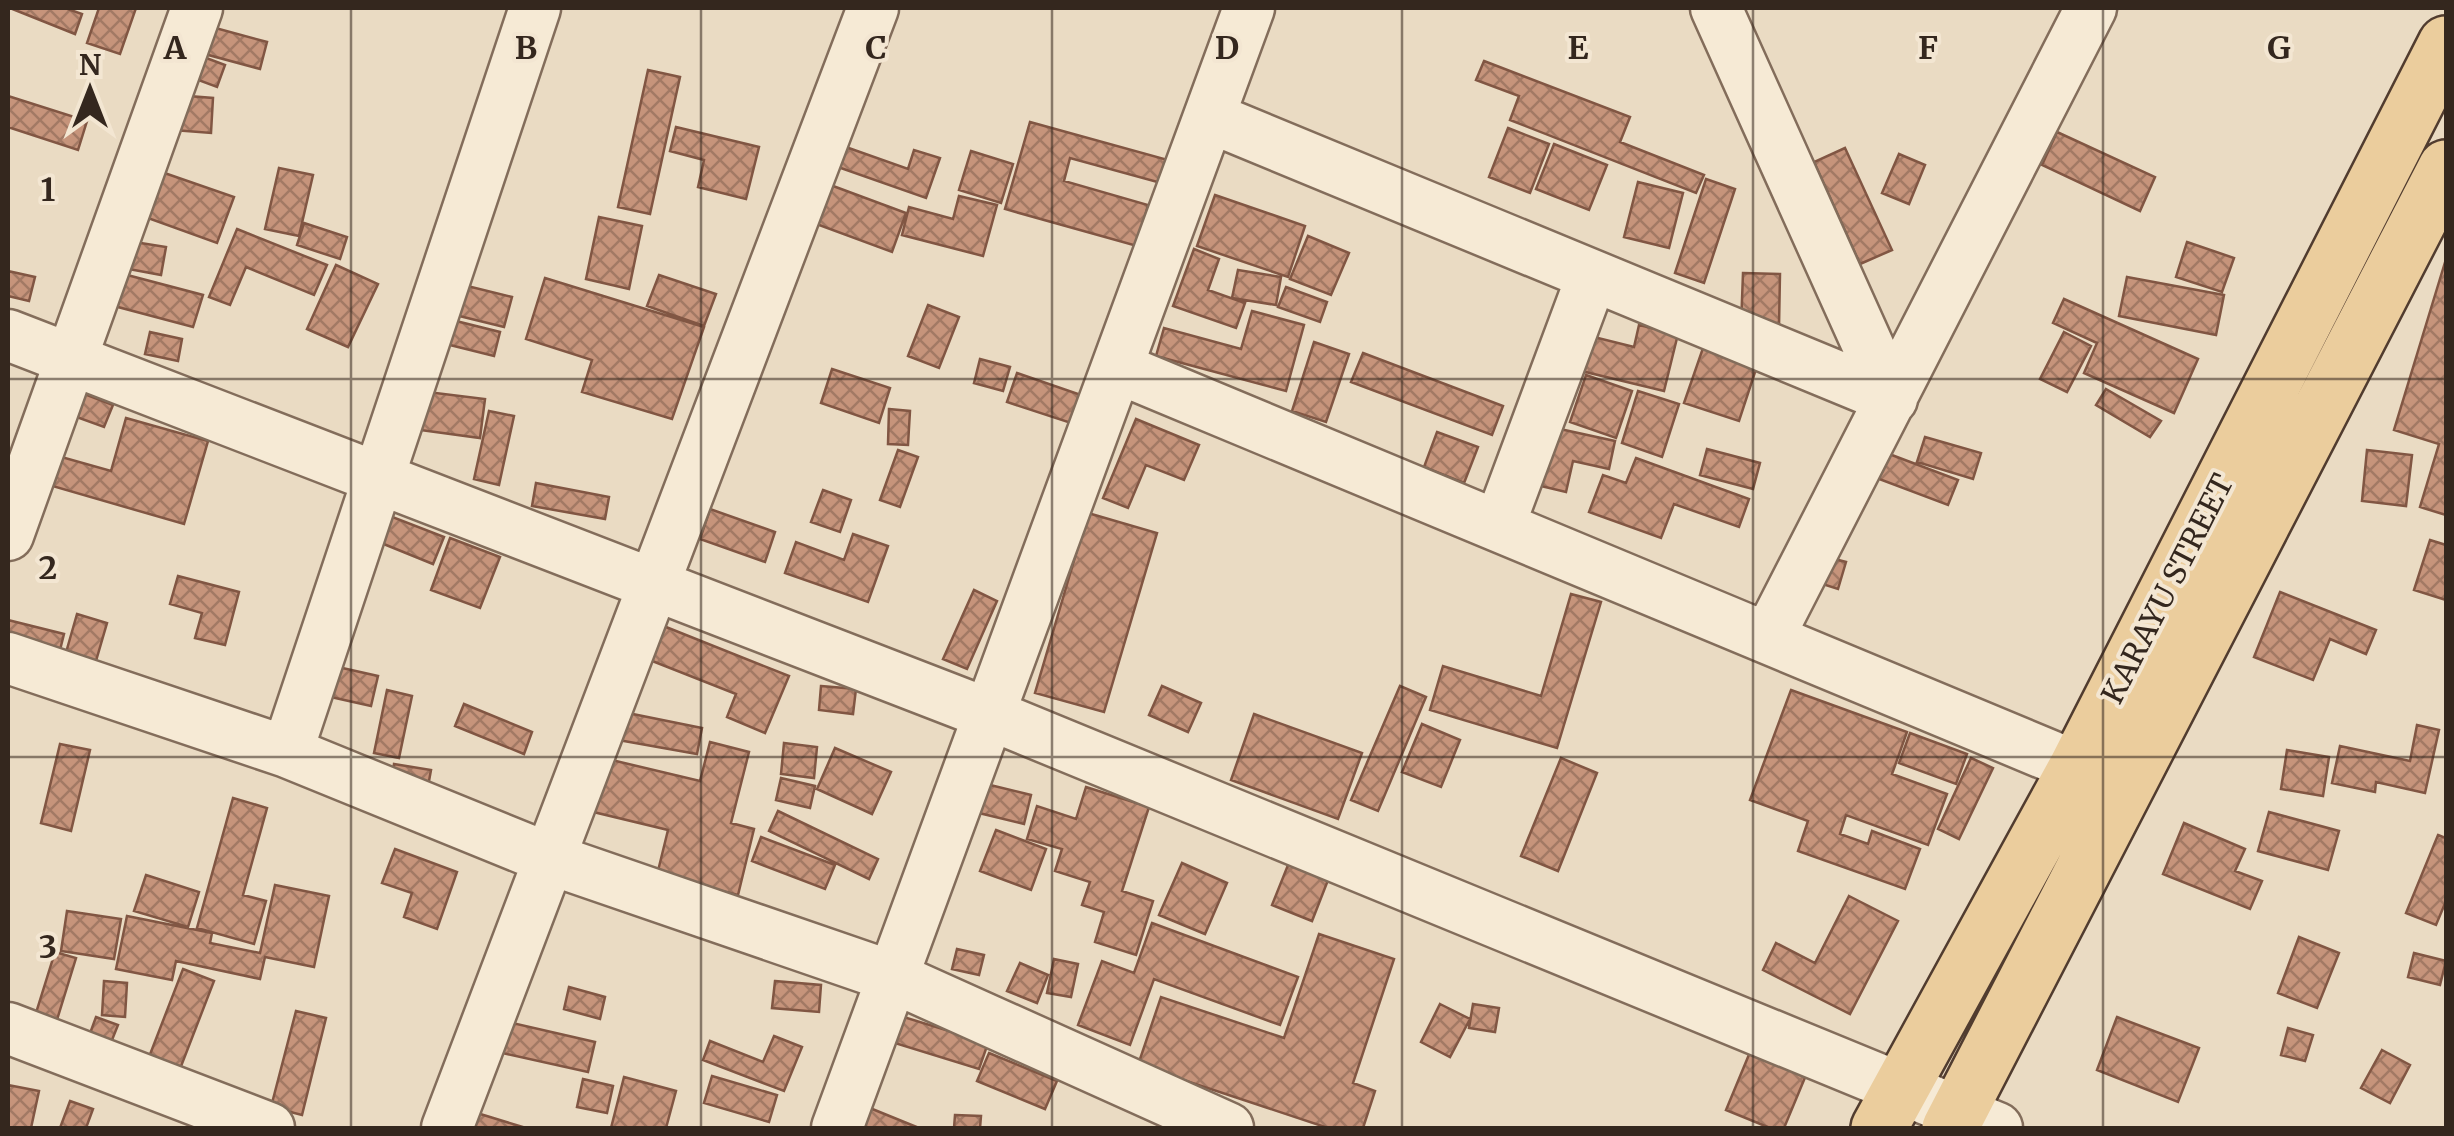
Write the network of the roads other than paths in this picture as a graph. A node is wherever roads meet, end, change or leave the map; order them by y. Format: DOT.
graph roads {
  1 [pos="197,8"];
  2 [pos="535,8"];
  3 [pos="873,8"];
  4 [pos="1249,8"];
  5 [pos="1716,8"];
  6 [pos="2091,8"];
  7 [pos="2446,44"];
  8 [pos="1208,117"];
  9 [pos="2446,168"];
  10 [pos="1591,278"];
  11 [pos="8,335"];
  12 [pos="70,362"];
  13 [pos="1118,368"];
  14 [pos="1892,400"];
  15 [pos="378,480"];
  16 [pos="1499,526"];
  17 [pos="8,535"];
  18 [pos="654,585"];
  19 [pos="1768,638"];
  20 [pos="8,658"];
  21 [pos="991,715"];
  22 [pos="287,752"];
  23 [pos="2077,767"];
  24 [pos="550,859"];
  25 [pos="890,976"];
  26 [pos="8,1028"];
  27 [pos="1890,1107"];
  28 [pos="1968,1123"];
  29 [pos="269,1128"];
  30 [pos="447,1128"];
  31 [pos="837,1128"];
  32 [pos="1228,1128"];
  1 -- 12 [label="street"];
  2 -- 15 [label="street"];
  3 -- 18 [label="street"];
  4 -- 8 [label="street"];
  5 -- 14 [label="street"];
  6 -- 14 [label="street"];
  7 -- 23 [label="main road, KARAYU STREET"];
  8 -- 10 [label="street"];
  8 -- 13 [label="street"];
  9 -- 28 [label="main road, KARAYU STREET"];
  10 -- 14 [label="street"];
  10 -- 16 [label="street"];
  11 -- 12 [label="street"];
  12 -- 15 [label="street"];
  12 -- 17 [label="street"];
  13 -- 16 [label="street"];
  13 -- 21 [label="street"];
  14 -- 19 [label="street"];
  15 -- 18 [label="street"];
  15 -- 22 [label="street"];
  16 -- 19 [label="street"];
  18 -- 21 [label="street"];
  18 -- 24 [label="street"];
  19 -- 23 [label="street"];
  20 -- 22 [label="street"];
  21 -- 25 [label="street"];
  21 -- 27 [label="street"];
  22 -- 24 [label="street"];
  23 -- 27 [label="main road, KARAYU STREET"];
  24 -- 25 [label="street"];
  24 -- 30 [label="street"];
  25 -- 31 [label="street"];
  25 -- 32 [label="street"];
  26 -- 29 [label="street"];
  27 -- 28 [label="street"];
}
